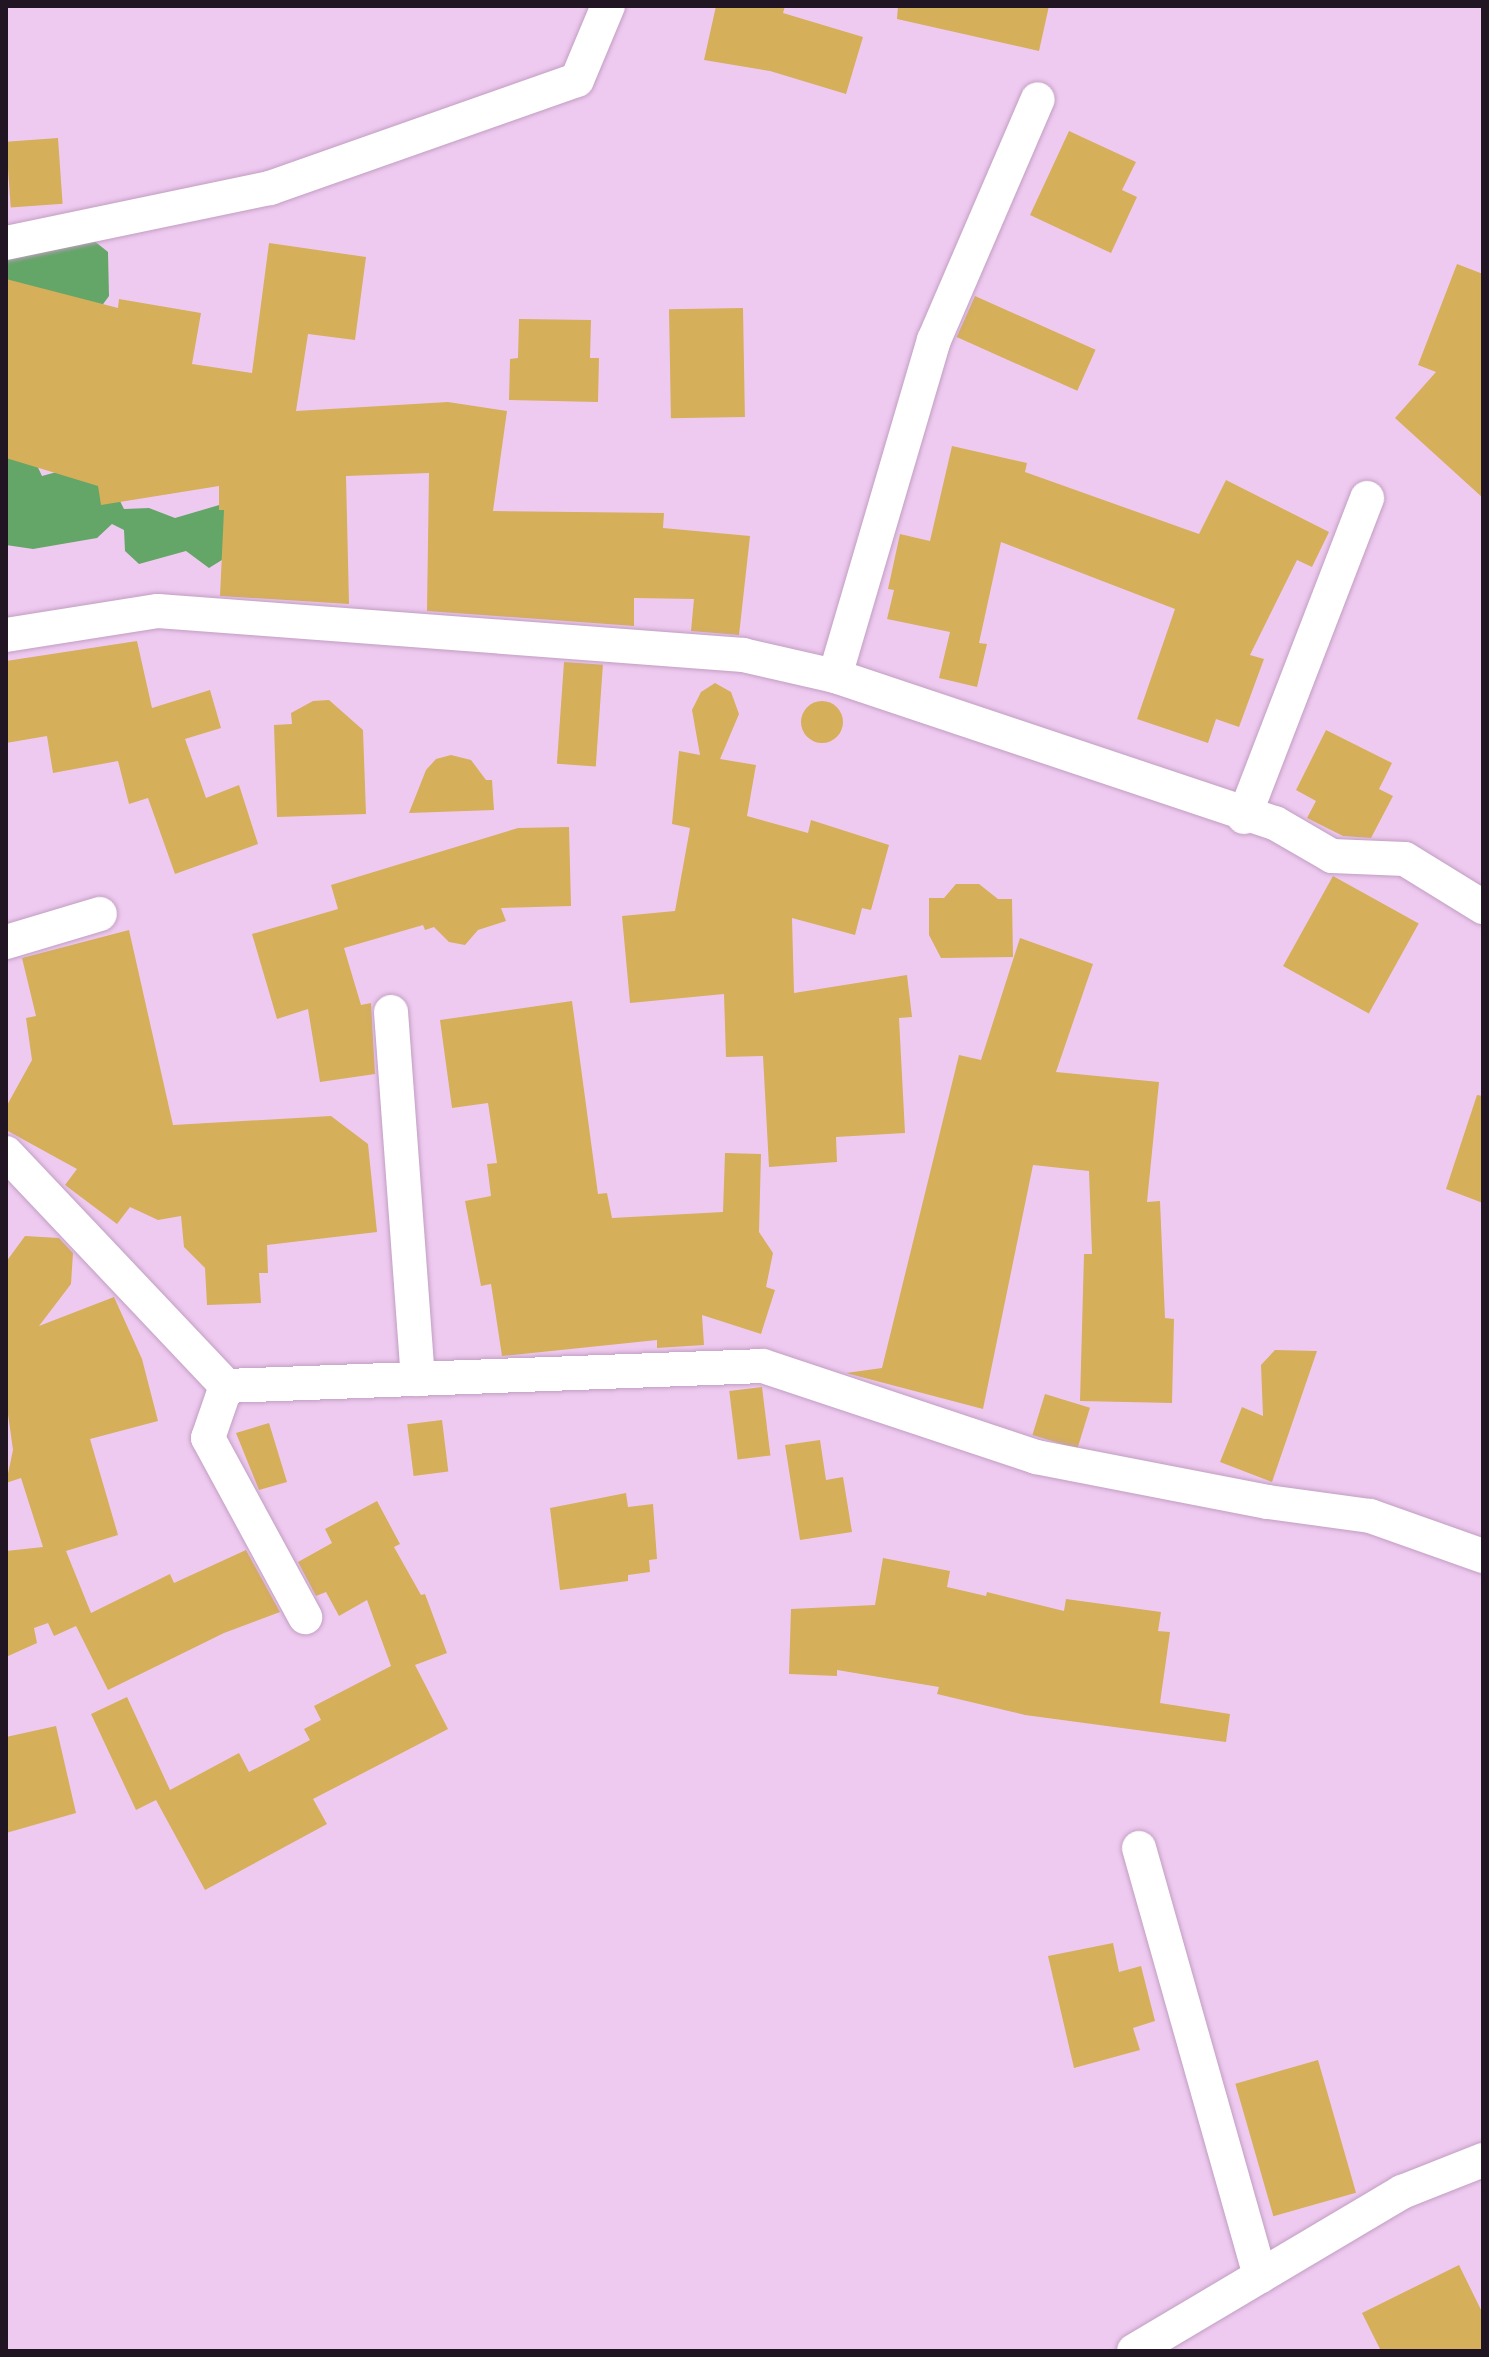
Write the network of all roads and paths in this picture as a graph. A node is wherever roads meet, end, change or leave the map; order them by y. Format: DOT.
graph roads {
  1 [pos="608,6"];
  2 [pos="1038,99"];
  3 [pos="6,243"];
  4 [pos="1367,498"];
  5 [pos="6,635"];
  6 [pos="835,676"];
  7 [pos="1244,817"];
  8 [pos="1483,907"];
  9 [pos="100,914"];
  10 [pos="6,942"];
  11 [pos="391,1012"];
  12 [pos="7,1157"];
  13 [pos="418,1379"];
  14 [pos="226,1386"];
  15 [pos="1483,1556"];
  16 [pos="305,1617"];
  17 [pos="1139,1848"];
  18 [pos="1483,2160"];
  19 [pos="1260,2276"];
  20 [pos="1134,2351"];
  1 -- 3 [label="street"];
  2 -- 6 [label="street"];
  4 -- 7 [label="street"];
  5 -- 6 [label="street"];
  6 -- 7 [label="street"];
  7 -- 8 [label="street"];
  9 -- 10 [label="street"];
  11 -- 13 [label="street"];
  12 -- 14 [label="street"];
  13 -- 14 [label="street"];
  13 -- 15 [label="street"];
  14 -- 16 [label="street"];
  17 -- 19 [label="street"];
  18 -- 19 [label="street"];
  19 -- 20 [label="street"];
}
